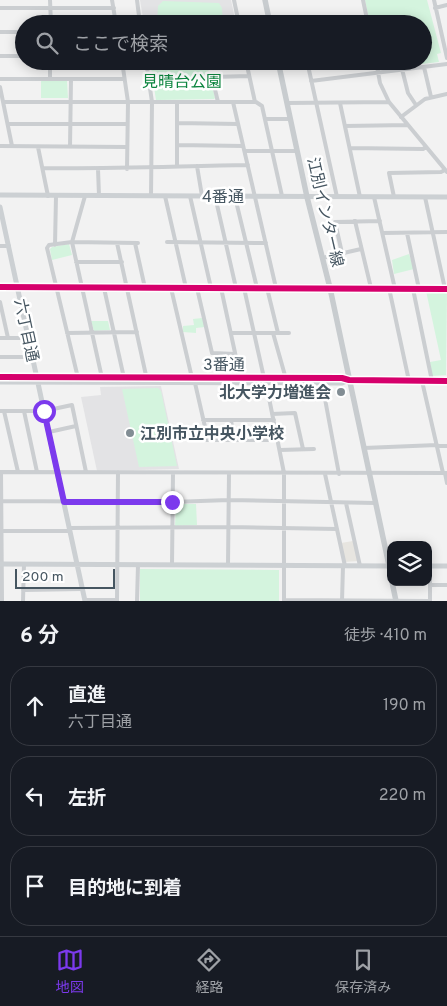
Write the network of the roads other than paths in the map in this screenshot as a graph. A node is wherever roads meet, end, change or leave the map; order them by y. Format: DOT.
graph roads {
  1 [pos="50,0"];
  2 [pos="112,0"];
  3 [pos="137,0"];
  4 [pos="234,0"];
  5 [pos="265,0"];
  6 [pos="363,0"];
  7 [pos="434,0"];
  8 [pos="447,5"];
  9 [pos="0,8"];
  10 [pos="50,8"];
  11 [pos="114,8"];
  12 [pos="435,8"];
  13 [pos="50,15"];
  14 [pos="115,15"];
  15 [pos="139,15"];
  16 [pos="236,15"];
  17 [pos="268,15"];
  18 [pos="366,15"];
  19 [pos="0,32"];
  20 [pos="15,32"];
  21 [pos="0,56"];
  22 [pos="15,56"];
  23 [pos="447,58"];
  24 [pos="447,64"];
  25 [pos="432,66"];
  26 [pos="50,70"];
  27 [pos="123,70"];
  28 [pos="147,70"];
  29 [pos="248,70"];
  30 [pos="280,70"];
  31 [pos="310,70"];
  32 [pos="394,70"];
  33 [pos="402,70"];
  34 [pos="425,70"];
  35 [pos="378,72"];
  36 [pos="249,76"];
  37 [pos="0,79"];
  38 [pos="50,79"];
  39 [pos="71,79"];
  40 [pos="124,79"];
  41 [pos="312,81"];
  42 [pos="0,87"];
  43 [pos="447,94"];
  44 [pos="431,97"];
  45 [pos="3,102"];
  46 [pos="71,102"];
  47 [pos="128,102"];
  48 [pos="152,102"];
  49 [pos="177,102"];
  50 [pos="218,102"];
  51 [pos="234,102"];
  52 [pos="255,102"];
  53 [pos="389,102"];
  54 [pos="287,103"];
  55 [pos="316,103"];
  56 [pos="340,103"];
  57 [pos="416,105"];
  58 [pos="401,117"];
  59 [pos="265,119"];
  60 [pos="290,119"];
  61 [pos="177,123"];
  62 [pos="8,124"];
  63 [pos="70,124"];
  64 [pos="128,124"];
  65 [pos="238,124"];
  66 [pos="408,125"];
  67 [pos="345,126"];
  68 [pos="177,145"];
  69 [pos="0,146"];
  70 [pos="12,146"];
  71 [pos="244,146"];
  72 [pos="38,147"];
  73 [pos="70,147"];
  74 [pos="127,147"];
  75 [pos="426,147"];
  76 [pos="350,148"];
  77 [pos="245,151"];
  78 [pos="272,151"];
  79 [pos="297,151"];
  80 [pos="248,165"];
  81 [pos="177,166"];
  82 [pos="197,166"];
  83 [pos="152,167"];
  84 [pos="43,168"];
  85 [pos="98,169"];
  86 [pos="127,169"];
  87 [pos="446,171"];
  88 [pos="0,195"];
  89 [pos="48,196"];
  90 [pos="56,196"];
  91 [pos="85,196"];
  92 [pos="99,196"];
  93 [pos="151,196"];
  94 [pos="165,196"];
  95 [pos="190,196"];
  96 [pos="202,196"];
  97 [pos="215,196"];
  98 [pos="236,196"];
  99 [pos="255,197"];
  100 [pos="282,197"];
  101 [pos="307,197"];
  102 [pos="337,197"];
  103 [pos="360,197"];
  104 [pos="374,197"];
  105 [pos="394,197"];
  106 [pos="424,197"];
  107 [pos="447,197"];
  108 [pos="0,207"];
  109 [pos="2,221"];
  110 [pos="355,221"];
  111 [pos="380,221"];
  112 [pos="432,232"];
  113 [pos="447,232"];
  114 [pos="383,233"];
  115 [pos="407,233"];
  116 [pos="72,242"];
  117 [pos="118,242"];
  118 [pos="167,242"];
  119 [pos="176,242"];
  120 [pos="201,243"];
  121 [pos="226,243"];
  122 [pos="247,243"];
  123 [pos="266,243"];
  124 [pos="55,244"];
  125 [pos="0,246"];
  126 [pos="9,246"];
  127 [pos="361,249"];
  128 [pos="342,253"];
  129 [pos="322,258"];
  130 [pos="76,262"];
  131 [pos="122,262"];
  132 [pos="447,269"];
  133 [pos="440,270"];
  134 [pos="0,287"];
  135 [pos="18,288"];
  136 [pos="56,288"];
  137 [pos="82,288"];
  138 [pos="104,288"];
  139 [pos="128,288"];
  140 [pos="145,288"];
  141 [pos="171,288"];
  142 [pos="186,288"];
  143 [pos="197,288"];
  144 [pos="211,288"];
  145 [pos="221,288"];
  146 [pos="236,288"];
  147 [pos="244,288"];
  148 [pos="257,288"];
  149 [pos="267,288"];
  150 [pos="276,288"];
  151 [pos="330,288"];
  152 [pos="370,288"];
  153 [pos="389,288"];
  154 [pos="395,288"];
  155 [pos="413,289"];
  156 [pos="419,289"];
  157 [pos="446,289"];
  158 [pos="0,304"];
  159 [pos="2,322"];
  160 [pos="114,332"];
  161 [pos="137,332"];
  162 [pos="67,333"];
  163 [pos="91,333"];
  164 [pos="231,333"];
  165 [pos="254,333"];
  166 [pos="276,333"];
  167 [pos="289,333"];
  168 [pos="0,338"];
  169 [pos="8,338"];
  170 [pos="28,338"];
  171 [pos="236,354"];
  172 [pos="0,357"];
  173 [pos="33,357"];
  174 [pos="0,377"];
  175 [pos="124,378"];
  176 [pos="38,380"];
  177 [pos="78,380"];
  178 [pos="102,380"];
  179 [pos="239,380"];
  180 [pos="349,380"];
  181 [pos="409,380"];
  182 [pos="147,381"];
  183 [pos="193,381"];
  184 [pos="265,381"];
  185 [pos="286,381"];
  186 [pos="422,381"];
  187 [pos="432,381"];
  188 [pos="447,381"];
  189 [pos="0,382"];
  190 [pos="322,383"];
  191 [pos="2,411"];
  192 [pos="24,411"];
  193 [pos="44,411"];
  194 [pos="272,414"];
  195 [pos="203,420"];
  196 [pos="231,420"];
  197 [pos="274,420"];
  198 [pos="76,426"];
  199 [pos="49,432"];
  200 [pos="200,440"];
  201 [pos="208,440"];
  202 [pos="234,440"];
  203 [pos="278,440"];
  204 [pos="437,446"];
  205 [pos="447,446"];
  206 [pos="364,448"];
  207 [pos="314,449"];
  208 [pos="280,450"];
  209 [pos="303,450"];
  210 [pos="0,472"];
  211 [pos="18,472"];
  212 [pos="37,472"];
  213 [pos="57,472"];
  214 [pos="86,472"];
  215 [pos="118,472"];
  216 [pos="172,473"];
  217 [pos="229,473"];
  218 [pos="284,473"];
  219 [pos="445,473"];
  220 [pos="325,474"];
  221 [pos="339,474"];
  222 [pos="369,474"];
  223 [pos="447,483"];
  224 [pos="229,500"];
  225 [pos="1,501"];
  226 [pos="64,502"];
  227 [pos="118,502"];
  228 [pos="172,502"];
  229 [pos="284,502"];
  230 [pos="331,502"];
  231 [pos="346,503"];
  232 [pos="375,503"];
  233 [pos="229,527"];
  234 [pos="117,528"];
  235 [pos="172,528"];
  236 [pos="284,528"];
  237 [pos="70,529"];
  238 [pos="337,529"];
  239 [pos="1,531"];
  240 [pos="387,553"];
  241 [pos="1,564"];
  242 [pos="24,564"];
  243 [pos="77,565"];
  244 [pos="117,565"];
  245 [pos="138,565"];
  246 [pos="172,565"];
  247 [pos="228,565"];
  248 [pos="284,565"];
  249 [pos="344,566"];
  250 [pos="360,566"];
  251 [pos="387,566"];
  252 [pos="432,566"];
  253 [pos="447,566"];
  254 [pos="432,585"];
  255 [pos="447,585"];
  256 [pos="393,586"];
  257 [pos="430,586"];
  258 [pos="82,589"];
  259 [pos="24,590"];
  260 [pos="1,598"];
  261 [pos="85,600"];
  262 [pos="117,600"];
  263 [pos="284,600"];
  264 [pos="342,600"];
  265 [pos="396,600"];
  266 [pos="23,601"];
  267 [pos="137,601"];
  268 [pos="430,601"];
  1 -- 10 [label="street"];
  2 -- 11 [label="street"];
  3 -- 15 [label="street"];
  4 -- 16 [label="street"];
  5 -- 17 [label="main road"];
  6 -- 18 [label="street"];
  7 -- 12 [label="street"];
  8 -- 12 [label="street"];
  9 -- 10 [label="street"];
  10 -- 11 [label="street"];
  10 -- 13 [label="street"];
  11 -- 14 [label="street"];
  12 -- 23 [label="street"];
  19 -- 20 [label="street"];
  21 -- 22 [label="street"];
  24 -- 25 [label="street"];
  26 -- 38 [label="street"];
  27 -- 40 [label="street"];
  28 -- 48 [label="street"];
  29 -- 36 [label="street"];
  30 -- 54 [label="main road, 江別インター線"];
  31 -- 41 [label="street"];
  32 -- 35 [label="street"];
  33 -- 57 [label="street"];
  34 -- 44 [label="street"];
  35 -- 41 [label="street"];
  35 -- 53 [label="street"];
  36 -- 50 [label="street"];
  36 -- 52 [label="street"];
  37 -- 38 [label="street"];
  38 -- 39 [label="street"];
  39 -- 40 [label="street"];
  39 -- 46 [label="street"];
  40 -- 47 [label="street"];
  41 -- 55 [label="street"];
  42 -- 45 [label="street"];
  43 -- 44 [label="street"];
  44 -- 57 [label="street"];
  45 -- 46 [label="street"];
  45 -- 62 [label="street"];
  46 -- 47 [label="street"];
  46 -- 63 [label="street"];
  47 -- 48 [label="street"];
  47 -- 64 [label="street"];
  48 -- 49 [label="street"];
  48 -- 83 [label="street"];
  49 -- 50 [label="street"];
  49 -- 61 [label="street"];
  50 -- 51 [label="street"];
  51 -- 52 [label="street"];
  51 -- 65 [label="street"];
  52 -- 59 [label="street"];
  53 -- 56 [label="street"];
  53 -- 58 [label="street"];
  54 -- 55 [label="street"];
  54 -- 60 [label="main road, 江別インター線"];
  55 -- 56 [label="street"];
  55 -- 102 [label="street"];
  56 -- 67 [label="street"];
  57 -- 58 [label="street"];
  58 -- 66 [label="street"];
  59 -- 60 [label="street"];
  59 -- 78 [label="street"];
  60 -- 79 [label="main road, 江別インター線"];
  61 -- 65 [label="street"];
  61 -- 68 [label="street"];
  62 -- 63 [label="street"];
  62 -- 70 [label="street"];
  63 -- 64 [label="street"];
  63 -- 73 [label="street"];
  64 -- 74 [label="street"];
  65 -- 71 [label="street"];
  66 -- 67 [label="street"];
  66 -- 75 [label="street"];
  67 -- 76 [label="street"];
  68 -- 71 [label="street"];
  68 -- 81 [label="street"];
  69 -- 70 [label="street"];
  70 -- 72 [label="street"];
  71 -- 77 [label="street"];
  72 -- 73 [label="street"];
  72 -- 84 [label="street"];
  73 -- 74 [label="street"];
  74 -- 86 [label="street"];
  75 -- 76 [label="street"];
  75 -- 87 [label="street"];
  76 -- 103 [label="street"];
  77 -- 78 [label="street"];
  77 -- 80 [label="street"];
  78 -- 79 [label="street"];
  78 -- 100 [label="street"];
  79 -- 101 [label="main road, 江別インター線"];
  80 -- 82 [label="street"];
  80 -- 99 [label="street"];
  81 -- 82 [label="street"];
  81 -- 83 [label="street"];
  82 -- 96 [label="street"];
  83 -- 86 [label="street"];
  83 -- 93 [label="street"];
  84 -- 85 [label="street"];
  84 -- 89 [label="street"];
  85 -- 86 [label="street"];
  85 -- 92 [label="street"];
  87 -- 105 [label="street"];
  88 -- 89 [label="street, 4番通"];
  89 -- 90 [label="street, 4番通"];
  90 -- 91 [label="street, 4番通"];
  90 -- 124 [label="street"];
  91 -- 92 [label="street, 4番通"];
  91 -- 116 [label="street"];
  92 -- 93 [label="street, 4番通"];
  93 -- 94 [label="street, 4番通"];
  94 -- 95 [label="street, 4番通"];
  94 -- 119 [label="street"];
  95 -- 96 [label="street, 4番通"];
  95 -- 120 [label="street"];
  96 -- 97 [label="street, 4番通"];
  97 -- 98 [label="street, 4番通"];
  97 -- 121 [label="street"];
  98 -- 99 [label="street, 4番通"];
  98 -- 122 [label="street"];
  99 -- 100 [label="street, 4番通"];
  99 -- 123 [label="street"];
  100 -- 101 [label="street, 4番通"];
  101 -- 102 [label="street, 4番通"];
  101 -- 129 [label="main road, 江別インター線"];
  102 -- 103 [label="street, 4番通"];
  103 -- 104 [label="street, 4番通"];
  104 -- 105 [label="street, 4番通"];
  104 -- 111 [label="street"];
  105 -- 106 [label="street, 4番通"];
  106 -- 107 [label="street, 4番通"];
  106 -- 112 [label="street"];
  108 -- 109 [label="street, 六丁目通"];
  109 -- 126 [label="street, 六丁目通"];
  110 -- 111 [label="street"];
  110 -- 127 [label="street"];
  110 -- 128 [label="street"];
  111 -- 114 [label="street"];
  112 -- 113 [label="street"];
  112 -- 115 [label="street"];
  112 -- 133 [label="street"];
  114 -- 115 [label="street"];
  114 -- 154 [label="street"];
  115 -- 156 [label="street"];
  116 -- 117 [label="street"];
  116 -- 124 [label="street"];
  116 -- 130 [label="street"];
  117 -- 131 [label="street"];
  117 -- 140 [label="street"];
  118 -- 119 [label="street"];
  119 -- 120 [label="street"];
  119 -- 142 [label="street"];
  120 -- 121 [label="street"];
  120 -- 144 [label="street"];
  121 -- 122 [label="street"];
  121 -- 146 [label="street"];
  122 -- 123 [label="street"];
  122 -- 148 [label="street"];
  123 -- 150 [label="street"];
  124 -- 136 [label="street"];
  125 -- 126 [label="street"];
  126 -- 135 [label="street, 六丁目通"];
  127 -- 128 [label="street"];
  127 -- 152 [label="street"];
  128 -- 129 [label="street"];
  129 -- 151 [label="main road, 江別インター線"];
  130 -- 131 [label="street"];
  130 -- 137 [label="street"];
  131 -- 139 [label="street"];
  132 -- 133 [label="street"];
  133 -- 157 [label="street"];
  134 -- 135 [label="street"];
  135 -- 136 [label="street"];
  135 -- 170 [label="street, 六丁目通"];
  136 -- 137 [label="street"];
  136 -- 162 [label="street"];
  137 -- 138 [label="street"];
  137 -- 163 [label="street"];
  138 -- 139 [label="street"];
  138 -- 160 [label="street"];
  139 -- 140 [label="street"];
  139 -- 161 [label="street"];
  140 -- 141 [label="street"];
  141 -- 142 [label="street"];
  141 -- 183 [label="street"];
  142 -- 143 [label="street"];
  143 -- 144 [label="street"];
  143 -- 171 [label="street"];
  144 -- 145 [label="street"];
  145 -- 146 [label="street"];
  145 -- 164 [label="street"];
  146 -- 147 [label="street"];
  147 -- 148 [label="street"];
  147 -- 165 [label="street"];
  148 -- 149 [label="street"];
  149 -- 150 [label="street"];
  149 -- 166 [label="street"];
  150 -- 151 [label="street"];
  151 -- 152 [label="street"];
  151 -- 180 [label="main road, 江別インター線"];
  152 -- 153 [label="street"];
  153 -- 154 [label="street"];
  153 -- 181 [label="street"];
  154 -- 155 [label="street"];
  155 -- 156 [label="street"];
  155 -- 187 [label="street"];
  156 -- 157 [label="street"];
  158 -- 159 [label="street"];
  159 -- 169 [label="street"];
  160 -- 161 [label="street"];
  160 -- 163 [label="street"];
  160 -- 175 [label="street"];
  161 -- 182 [label="street"];
  162 -- 163 [label="street"];
  162 -- 177 [label="street"];
  163 -- 178 [label="street"];
  164 -- 165 [label="street"];
  164 -- 171 [label="street"];
  165 -- 166 [label="street"];
  165 -- 184 [label="street"];
  166 -- 167 [label="street"];
  166 -- 185 [label="street"];
  168 -- 169 [label="street"];
  169 -- 170 [label="street"];
  170 -- 173 [label="street, 六丁目通"];
  171 -- 179 [label="street"];
  172 -- 173 [label="street"];
  173 -- 176 [label="street, 六丁目通"];
  174 -- 176 [label="street, 3番通"];
  175 -- 178 [label="street, 3番通"];
  175 -- 182 [label="street, 3番通"];
  176 -- 177 [label="street, 3番通"];
  176 -- 189 [label="street, 3番通"];
  176 -- 193 [label="street, 六丁目通"];
  177 -- 178 [label="street, 3番通"];
  178 -- 182 [label="street, 3番通"];
  179 -- 183 [label="street, 3番通"];
  179 -- 184 [label="street, 3番通"];
  180 -- 181 [label="street, 3番通"];
  180 -- 185 [label="street, 3番通"];
  180 -- 190 [label="street, 3番通"];
  180 -- 206 [label="main road, 江別インター線"];
  181 -- 186 [label="street, 3番通"];
  182 -- 183 [label="street, 3番通"];
  183 -- 195 [label="street"];
  184 -- 185 [label="street, 3番通"];
  184 -- 194 [label="street"];
  185 -- 190 [label="street, 3番通"];
  186 -- 187 [label="street, 3番通"];
  186 -- 204 [label="street"];
  187 -- 188 [label="street, 3番通"];
  190 -- 221 [label="street"];
  191 -- 192 [label="street"];
  191 -- 211 [label="street"];
  192 -- 193 [label="street"];
  192 -- 212 [label="street"];
  193 -- 198 [label="street"];
  193 -- 199 [label="street, 六丁目通"];
  194 -- 197 [label="street"];
  194 -- 209 [label="street"];
  195 -- 196 [label="street"];
  195 -- 201 [label="street"];
  196 -- 197 [label="street"];
  196 -- 202 [label="street"];
  197 -- 203 [label="street"];
  198 -- 199 [label="street"];
  198 -- 214 [label="street"];
  199 -- 213 [label="street, 六丁目通"];
  200 -- 201 [label="street"];
  201 -- 202 [label="street"];
  202 -- 203 [label="street"];
  203 -- 208 [label="street"];
  204 -- 205 [label="street"];
  204 -- 206 [label="street"];
  204 -- 219 [label="street"];
  206 -- 222 [label="main road, 江別インター線"];
  207 -- 209 [label="street"];
  208 -- 209 [label="street"];
  208 -- 218 [label="street"];
  210 -- 211 [label="street"];
  210 -- 225 [label="street"];
  211 -- 212 [label="street"];
  212 -- 213 [label="street"];
  213 -- 214 [label="street"];
  213 -- 226 [label="street, 六丁目通"];
  214 -- 215 [label="street"];
  215 -- 216 [label="street"];
  215 -- 227 [label="street"];
  216 -- 217 [label="street"];
  216 -- 228 [label="street"];
  217 -- 218 [label="street"];
  217 -- 224 [label="street"];
  218 -- 220 [label="street"];
  218 -- 229 [label="street"];
  219 -- 222 [label="street"];
  219 -- 223 [label="street"];
  220 -- 221 [label="street"];
  220 -- 230 [label="street"];
  221 -- 222 [label="street"];
  222 -- 232 [label="main road, 江別インター線"];
  224 -- 228 [label="street"];
  224 -- 229 [label="street"];
  224 -- 233 [label="street"];
  225 -- 226 [label="street"];
  225 -- 239 [label="street"];
  226 -- 227 [label="street"];
  226 -- 237 [label="street, 六丁目通"];
  227 -- 228 [label="street"];
  227 -- 234 [label="street"];
  228 -- 235 [label="street"];
  229 -- 230 [label="street"];
  229 -- 236 [label="street"];
  230 -- 231 [label="street"];
  230 -- 238 [label="street"];
  231 -- 232 [label="street"];
  231 -- 250 [label="street"];
  232 -- 240 [label="main road, 江別インター線"];
  233 -- 235 [label="street"];
  233 -- 236 [label="street"];
  233 -- 247 [label="street"];
  234 -- 235 [label="street"];
  234 -- 237 [label="street"];
  234 -- 244 [label="street"];
  235 -- 246 [label="street"];
  236 -- 238 [label="street"];
  236 -- 248 [label="street"];
  237 -- 239 [label="street"];
  237 -- 243 [label="street, 六丁目通"];
  238 -- 249 [label="street"];
  239 -- 241 [label="street"];
  241 -- 242 [label="street"];
  241 -- 260 [label="street"];
  242 -- 243 [label="street"];
  242 -- 259 [label="street"];
  243 -- 244 [label="street"];
  243 -- 258 [label="street, 六丁目通"];
  244 -- 245 [label="street"];
  244 -- 262 [label="street"];
  245 -- 246 [label="street"];
  245 -- 267 [label="street"];
  246 -- 247 [label="street"];
  247 -- 248 [label="street"];
  248 -- 249 [label="street"];
  248 -- 263 [label="street"];
  249 -- 250 [label="street"];
  249 -- 264 [label="street"];
  250 -- 251 [label="street"];
  252 -- 253 [label="street"];
  254 -- 255 [label="street"];
  256 -- 265 [label="main road"];
  257 -- 268 [label="street"];
  258 -- 259 [label="street"];
  258 -- 261 [label="street, 六丁目通"];
  259 -- 266 [label="street"];
  261 -- 262 [label="street"];
  263 -- 264 [label="street"];
  264 -- 265 [label="street"];
  265 -- 268 [label="street"];
}
